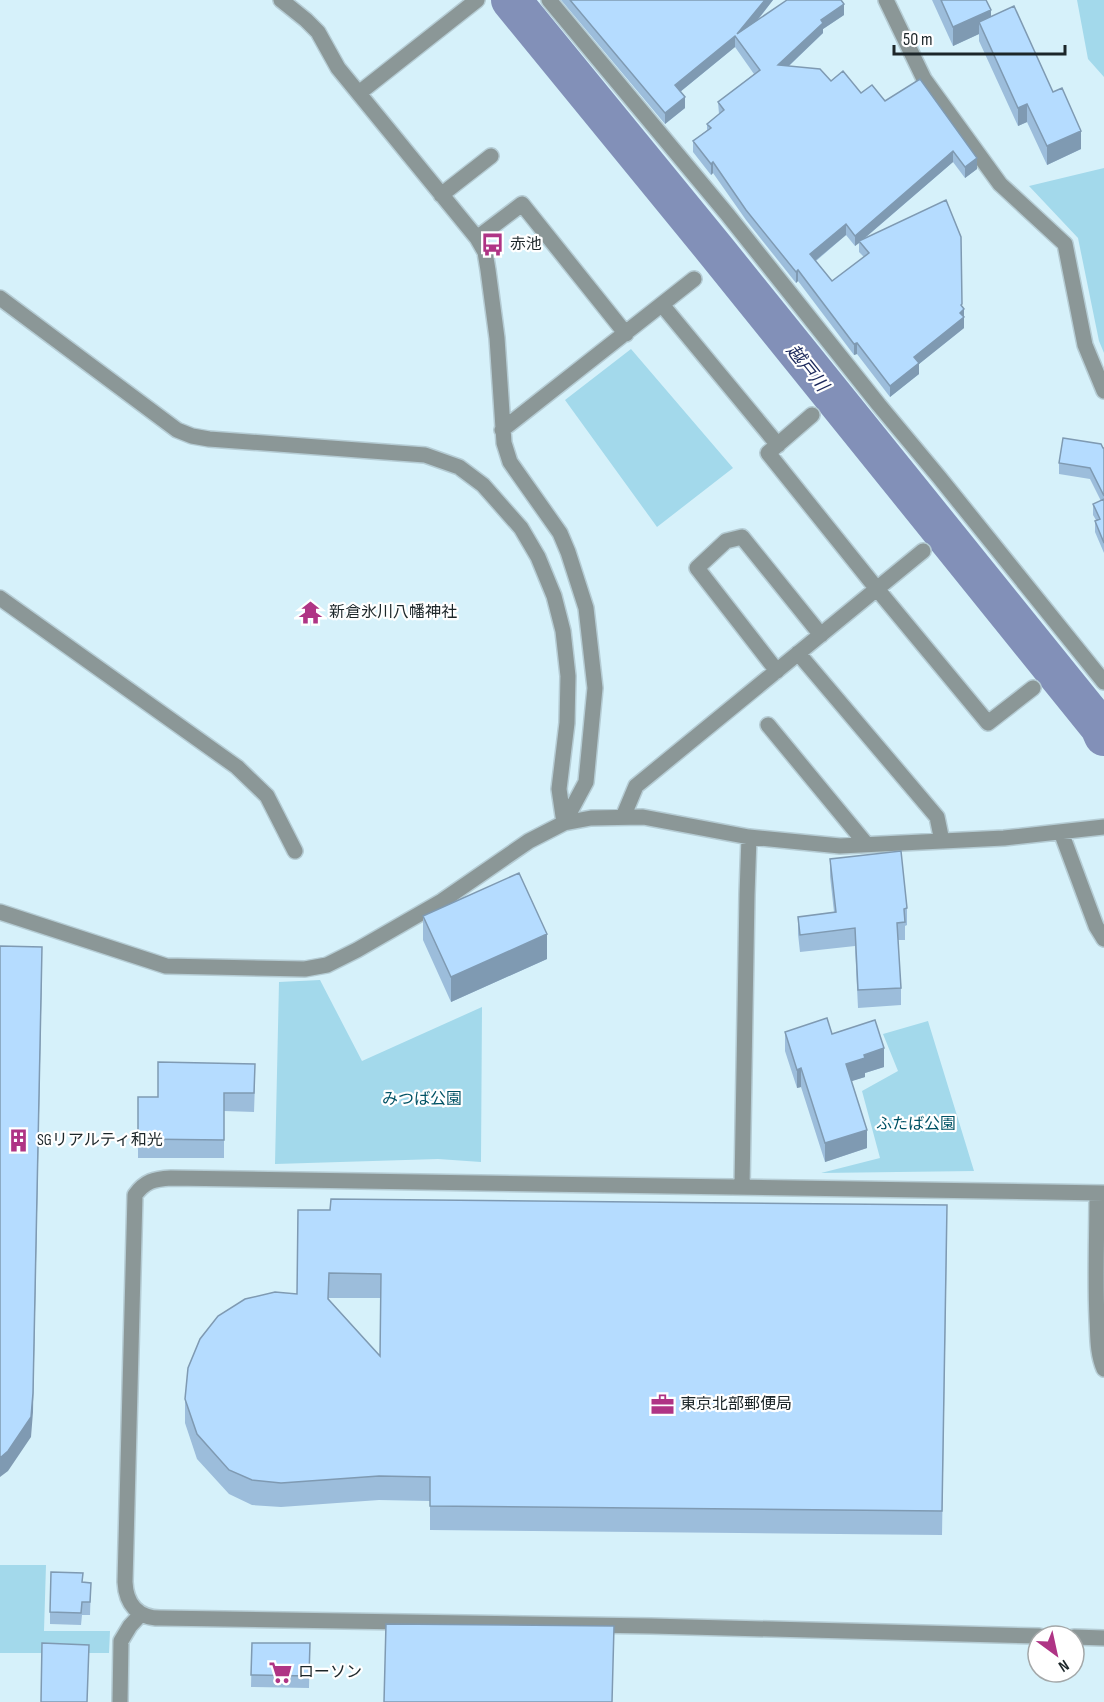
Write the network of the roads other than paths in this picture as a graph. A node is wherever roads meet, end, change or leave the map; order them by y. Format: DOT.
graph roads {
  1 [pos="281,0"];
  2 [pos="477,0"];
  3 [pos="549,0"];
  4 [pos="886,0"];
  5 [pos="459,5"];
  6 [pos="359,93"];
  7 [pos="491,156"];
  8 [pos="441,195"];
  9 [pos="477,238"];
  10 [pos="694,279"];
  11 [pos="0,298"];
  12 [pos="663,306"];
  13 [pos="626,334"];
  14 [pos="1104,391"];
  15 [pos="812,416"];
  16 [pos="502,430"];
  17 [pos="778,445"];
  18 [pos="923,551"];
  19 [pos="877,589"];
  20 [pos="0,598"];
  21 [pos="821,635"];
  22 [pos="798,653"];
  23 [pos="777,671"];
  24 [pos="1104,682"];
  25 [pos="1034,688"];
  26 [pos="768,725"];
  27 [pos="623,817"];
  28 [pos="564,823"];
  29 [pos="1103,827"];
  30 [pos="1061,832"];
  31 [pos="749,837"];
  32 [pos="942,841"];
  33 [pos="867,845"];
  34 [pos="295,851"];
  35 [pos="0,912"];
  36 [pos="1104,939"];
  37 [pos="742,1187"];
  38 [pos="1101,1193"];
  39 [pos="1104,1369"];
  40 [pos="141,1614"];
  41 [pos="1026,1636"];
  42 [pos="1086,1637"];
  43 [pos="1104,1638"];
  44 [pos="120,1702"];
  1 -- 6 [label="street"];
  2 -- 5 [label="street"];
  3 -- 24 [label="street"];
  4 -- 14 [label="street"];
  5 -- 6 [label="street"];
  6 -- 8 [label="street"];
  7 -- 8 [label="street"];
  8 -- 9 [label="street"];
  9 -- 13 [label="street"];
  9 -- 16 [label="street"];
  10 -- 12 [label="street"];
  11 -- 28 [label="street"];
  12 -- 13 [label="street"];
  12 -- 17 [label="street"];
  13 -- 16 [label="street"];
  15 -- 17 [label="street"];
  16 -- 28 [label="street"];
  17 -- 19 [label="street"];
  18 -- 19 [label="street"];
  19 -- 21 [label="street"];
  19 -- 25 [label="street"];
  20 -- 34 [label="street"];
  21 -- 22 [label="street"];
  21 -- 23 [label="street"];
  22 -- 23 [label="street"];
  22 -- 32 [label="street"];
  23 -- 27 [label="street"];
  26 -- 33 [label="street"];
  27 -- 28 [label="street"];
  27 -- 31 [label="street"];
  28 -- 35 [label="street"];
  29 -- 30 [label="street"];
  30 -- 32 [label="street"];
  30 -- 36 [label="street"];
  31 -- 33 [label="street"];
  31 -- 37 [label="street"];
  32 -- 33 [label="street"];
  37 -- 38 [label="street"];
  37 -- 40 [label="street"];
  38 -- 39 [label="street"];
  40 -- 41 [label="street"];
  40 -- 44 [label="street"];
  42 -- 43 [label="street"];
}
